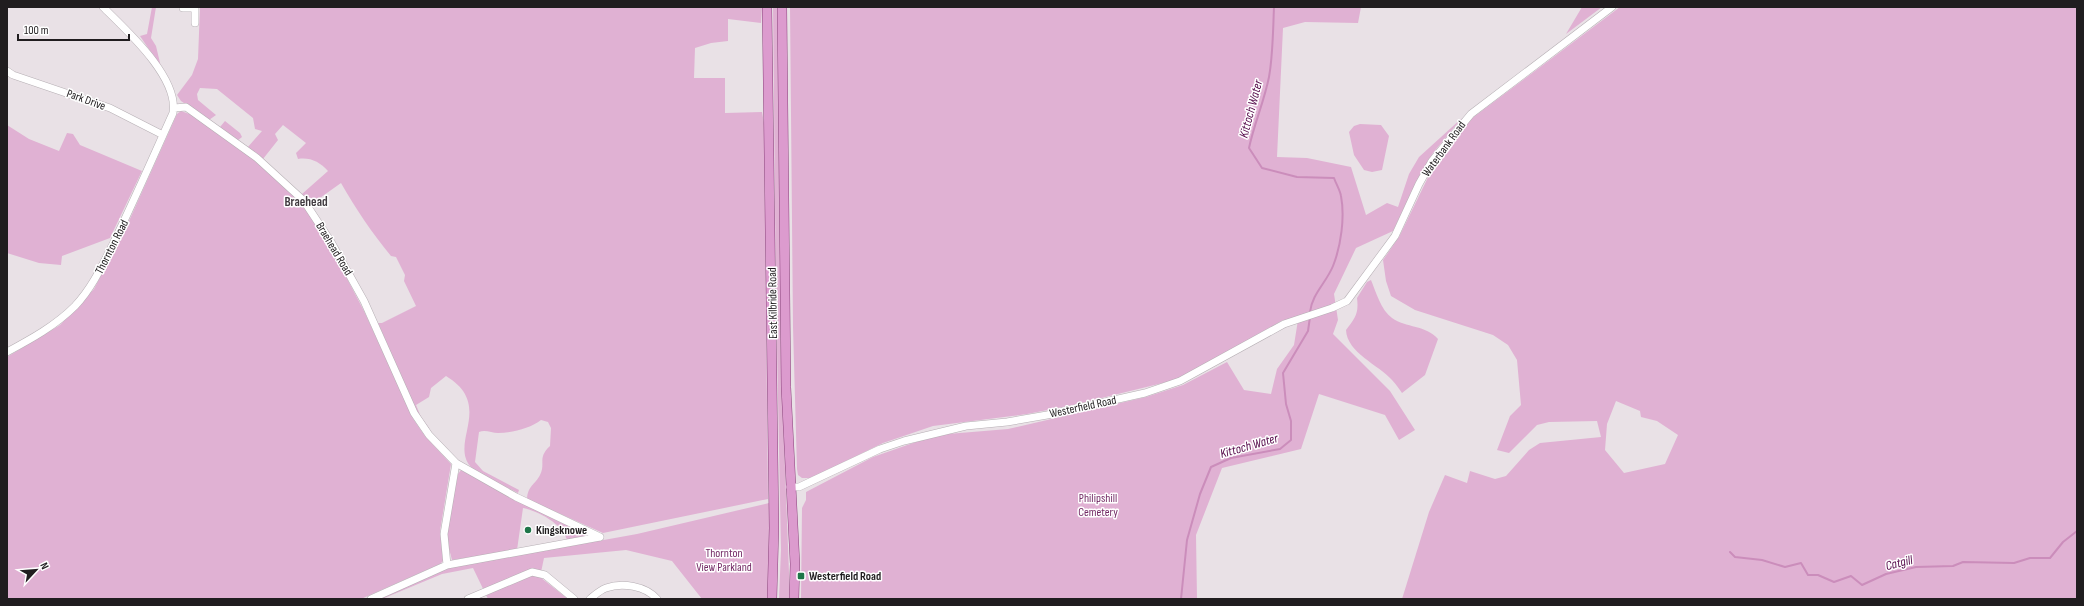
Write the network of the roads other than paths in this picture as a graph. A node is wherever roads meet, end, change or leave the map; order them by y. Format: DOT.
graph roads {
  1 [pos="103,7"];
  2 [pos="767,7"];
  3 [pos="782,7"];
  4 [pos="1612,7"];
  5 [pos="183,8"];
  6 [pos="195,8"];
  7 [pos="195,23"];
  8 [pos="7,71"];
  9 [pos="174,108"];
  10 [pos="163,135"];
  11 [pos="1298,320"];
  12 [pos="7,352"];
  13 [pos="456,463"];
  14 [pos="790,487"];
  15 [pos="447,565"];
  16 [pos="370,599"];
  17 [pos="468,599"];
  18 [pos="574,599"];
  19 [pos="590,599"];
  20 [pos="657,599"];
  21 [pos="772,599"];
  22 [pos="794,599"];
  1 -- 9 [label="street"];
  2 -- 21 [label="main road, East Kilbride Road"];
  3 -- 14 [label="main road, East Kilbride Road"];
  4 -- 11 [label="street, Waterbank Road"];
  5 -- 6 [label="street"];
  6 -- 7 [label="street"];
  8 -- 10 [label="street, Park Drive"];
  9 -- 10 [label="street, Thornton Road"];
  9 -- 13 [label="street, Braehead Road"];
  10 -- 12 [label="street, Thornton Road"];
  11 -- 14 [label="street, Westerfield Road"];
  13 -- 15 [label="street"];
  13 -- 15 [label="street, Braehead Road"];
  14 -- 22 [label="main road, East Kilbride Road"];
  15 -- 16 [label="street"];
  17 -- 18 [label="street"];
  19 -- 20 [label="street"];
}
